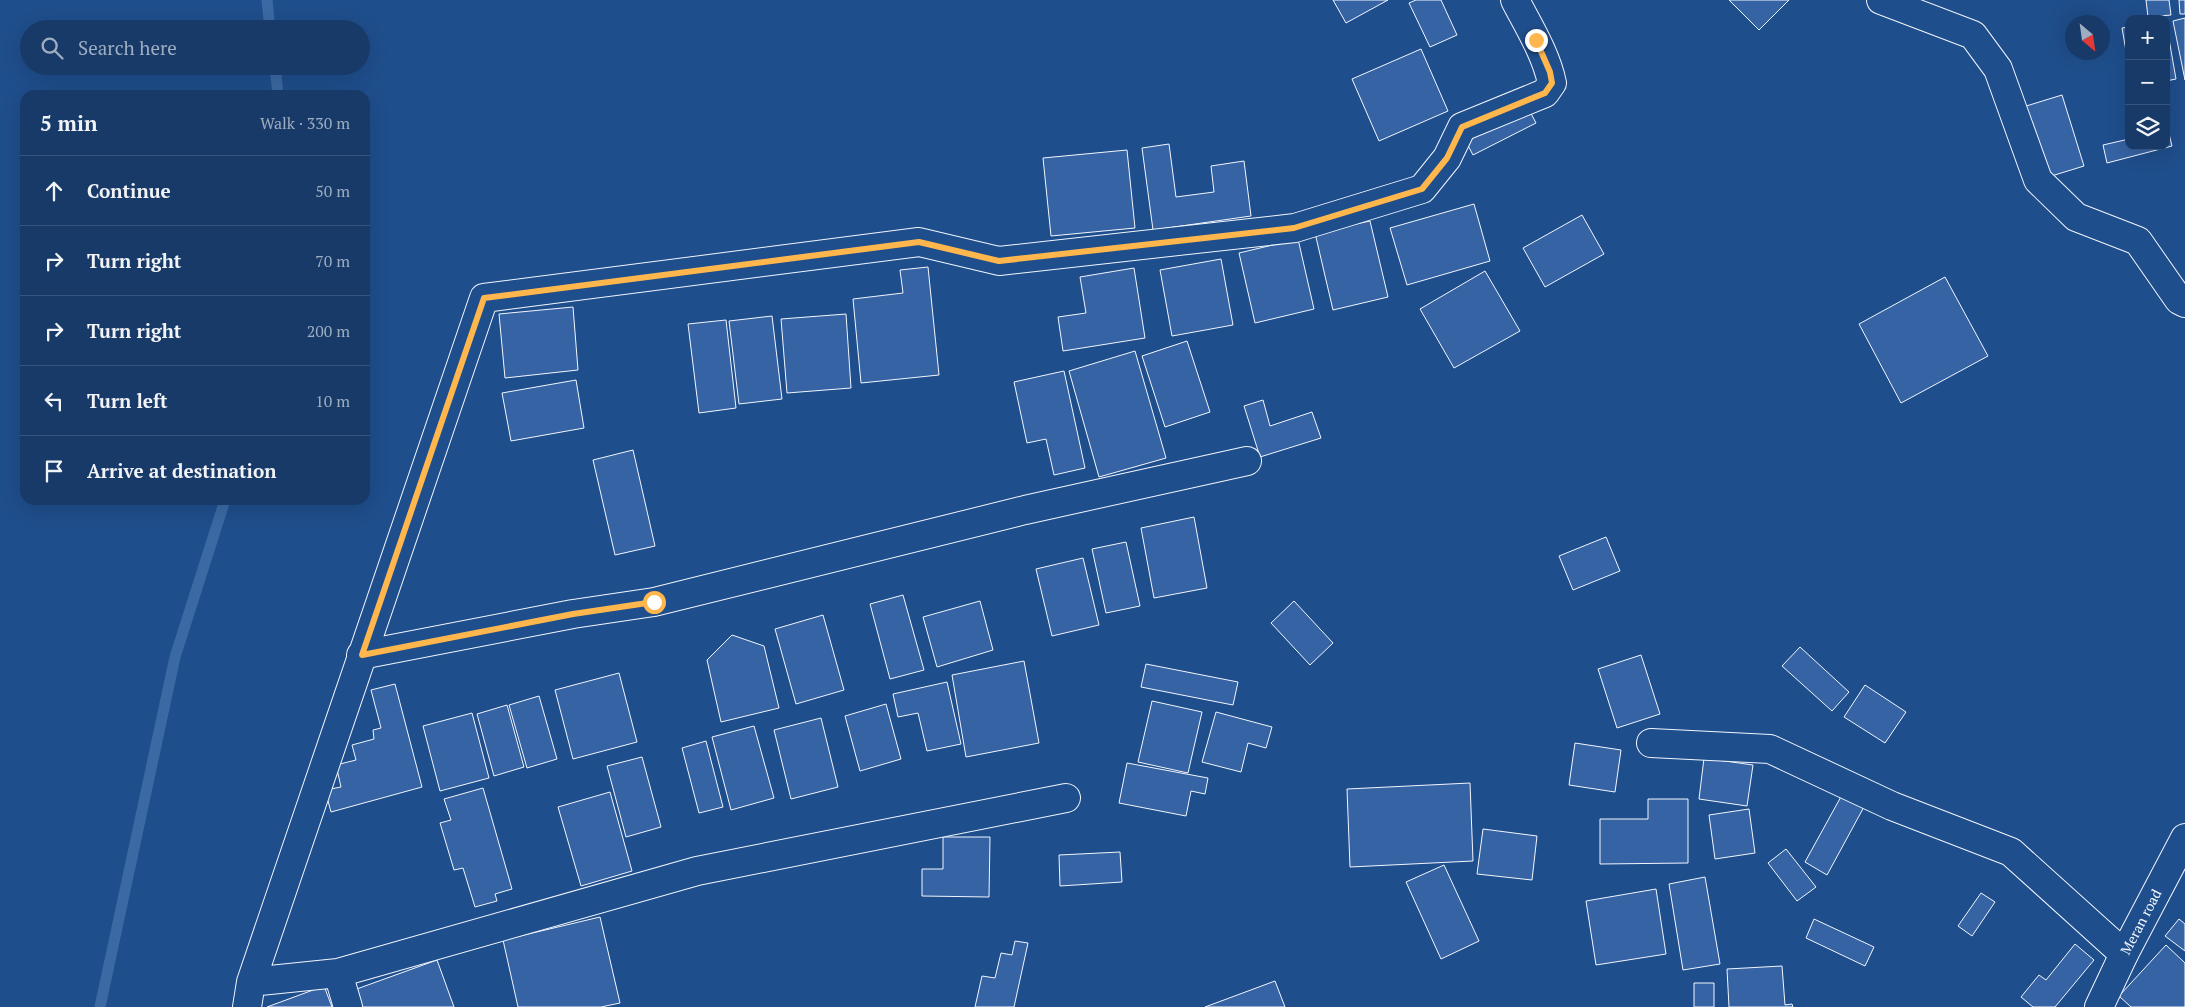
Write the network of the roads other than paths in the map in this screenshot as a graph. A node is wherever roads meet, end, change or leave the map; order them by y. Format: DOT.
graph roads {
  1 [pos="1515,0"];
  2 [pos="1881,0"];
  3 [pos="2185,303"];
  4 [pos="1247,461"];
  5 [pos="362,655"];
  6 [pos="1651,743"];
  7 [pos="1066,798"];
  8 [pos="2185,838"];
  9 [pos="2124,954"];
  10 [pos="338,973"];
  11 [pos="249,994"];
  12 [pos="348,1007"];
  13 [pos="2099,1007"];
  1 -- 5 [label="street"];
  2 -- 3 [label="street"];
  4 -- 5 [label="street"];
  5 -- 11 [label="street"];
  6 -- 9 [label="street"];
  7 -- 10 [label="street"];
  8 -- 9 [label="street, Meran road"];
  9 -- 13 [label="street, Meran road"];
  10 -- 11 [label="street"];
  10 -- 12 [label="street"];
}
